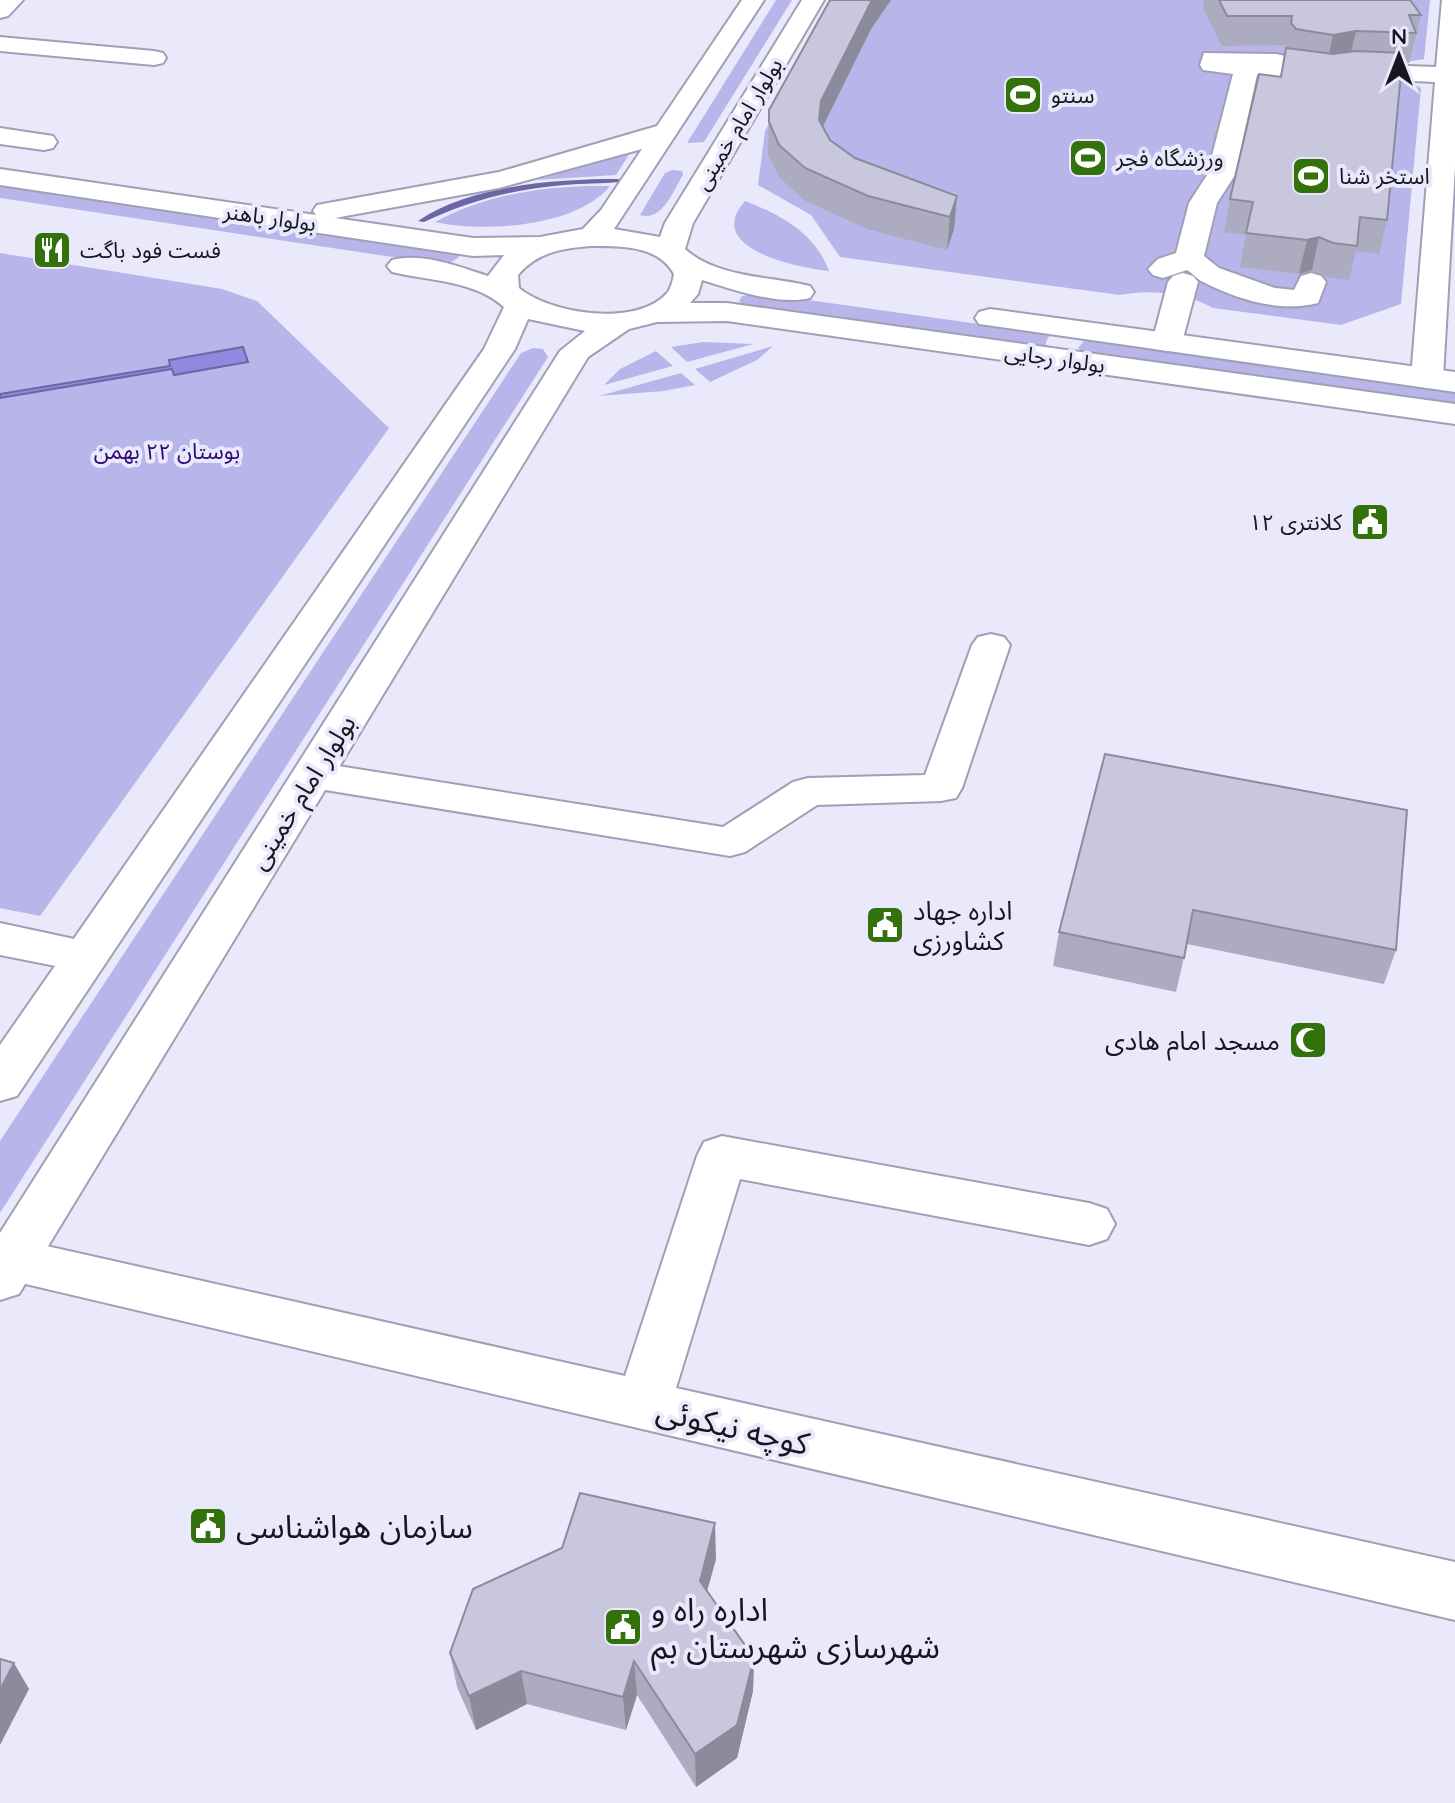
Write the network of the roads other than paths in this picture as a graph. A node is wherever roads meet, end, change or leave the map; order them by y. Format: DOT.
graph roads {
  1 [pos="12,0"];
  2 [pos="753,0"];
  3 [pos="813,0"];
  4 [pos="1453,0"];
  5 [pos="0,11"];
  6 [pos="0,44"];
  7 [pos="154,58"];
  8 [pos="1452,61"];
  9 [pos="1248,63"];
  10 [pos="1236,111"];
  11 [pos="0,136"];
  12 [pos="44,142"];
  13 [pos="659,143"];
  14 [pos="1449,156"];
  15 [pos="1199,159"];
  16 [pos="717,160"];
  17 [pos="0,177"];
  18 [pos="1203,203"];
  19 [pos="272,217"];
  20 [pos="591,237"];
  21 [pos="541,246"];
  22 [pos="678,258"];
  23 [pos="1445,260"];
  24 [pos="371,261"];
  25 [pos="1193,272"];
  26 [pos="1311,282"];
  27 [pos="821,295"];
  28 [pos="512,299"];
  29 [pos="959,314"];
  30 [pos="637,317"];
  31 [pos="1097,332"];
  32 [pos="1167,342"];
  33 [pos="540,351"];
  34 [pos="1087,362"];
  35 [pos="1441,368"];
  36 [pos="1455,414"];
  37 [pos="991,645"];
  38 [pos="313,775"];
  39 [pos="0,939"];
  40 [pos="86,956"];
  41 [pos="0,1083"];
  42 [pos="1089,1224"];
  43 [pos="6,1269"];
  44 [pos="643,1405"];
  45 [pos="1455,1591"];
  1 -- 5 [label="main road"];
  2 -- 13 [label="main road"];
  3 -- 16 [label="main road, بولوار امام خمینی"];
  4 -- 8 [label="main road"];
  6 -- 7 [label="main road"];
  8 -- 9 [label="main road"];
  8 -- 14 [label="main road"];
  9 -- 10 [label="main road"];
  9 -- 10 [label="main road"];
  10 -- 18 [label="main road"];
  11 -- 12 [label="main road"];
  13 -- 16 [label="main road"];
  13 -- 19 [label="main road"];
  13 -- 20 [label="main road"];
  14 -- 23 [label="main road"];
  15 -- 18 [label="main road"];
  16 -- 22 [label="main road, بولوار امام خمینی"];
  17 -- 19 [label="main road, بولوار باهنر"];
  18 -- 25 [label="main road"];
  19 -- 21 [label="main road, بولوار باهنر"];
  20 -- 21 [label="main road"];
  20 -- 22 [label="main road"];
  21 -- 28 [label="main road, بولوار امام خمینی"];
  22 -- 27 [label="main road"];
  22 -- 30 [label="main road, بولوار امام خمینی"];
  23 -- 35 [label="main road"];
  24 -- 28 [label="main road"];
  25 -- 26 [label="main road"];
  25 -- 32 [label="main road"];
  28 -- 30 [label="main road, بولوار رجایی"];
  28 -- 33 [label="main road, بولوار امام خمینی"];
  29 -- 31 [label="main road, بولوار رجایی"];
  30 -- 33 [label="main road, بولوار امام خمینی"];
  30 -- 34 [label="main road, بولوار رجایی"];
  31 -- 32 [label="main road, بولوار رجایی"];
  31 -- 34 [label="main road"];
  32 -- 35 [label="main road, بولوار رجایی"];
  33 -- 38 [label="main road, بولوار امام خمینی"];
  33 -- 40 [label="main road, بولوار امام خمینی"];
  34 -- 36 [label="main road, بولوار رجایی"];
  37 -- 38 [label="main road"];
  38 -- 43 [label="main road, بولوار امام خمینی"];
  39 -- 40 [label="main road"];
  40 -- 41 [label="main road, بولوار امام خمینی"];
  42 -- 44 [label="main road"];
  43 -- 44 [label="main road, کوچه نیکوئی"];
  44 -- 45 [label="main road, کوچه نیکوئی"];
}
